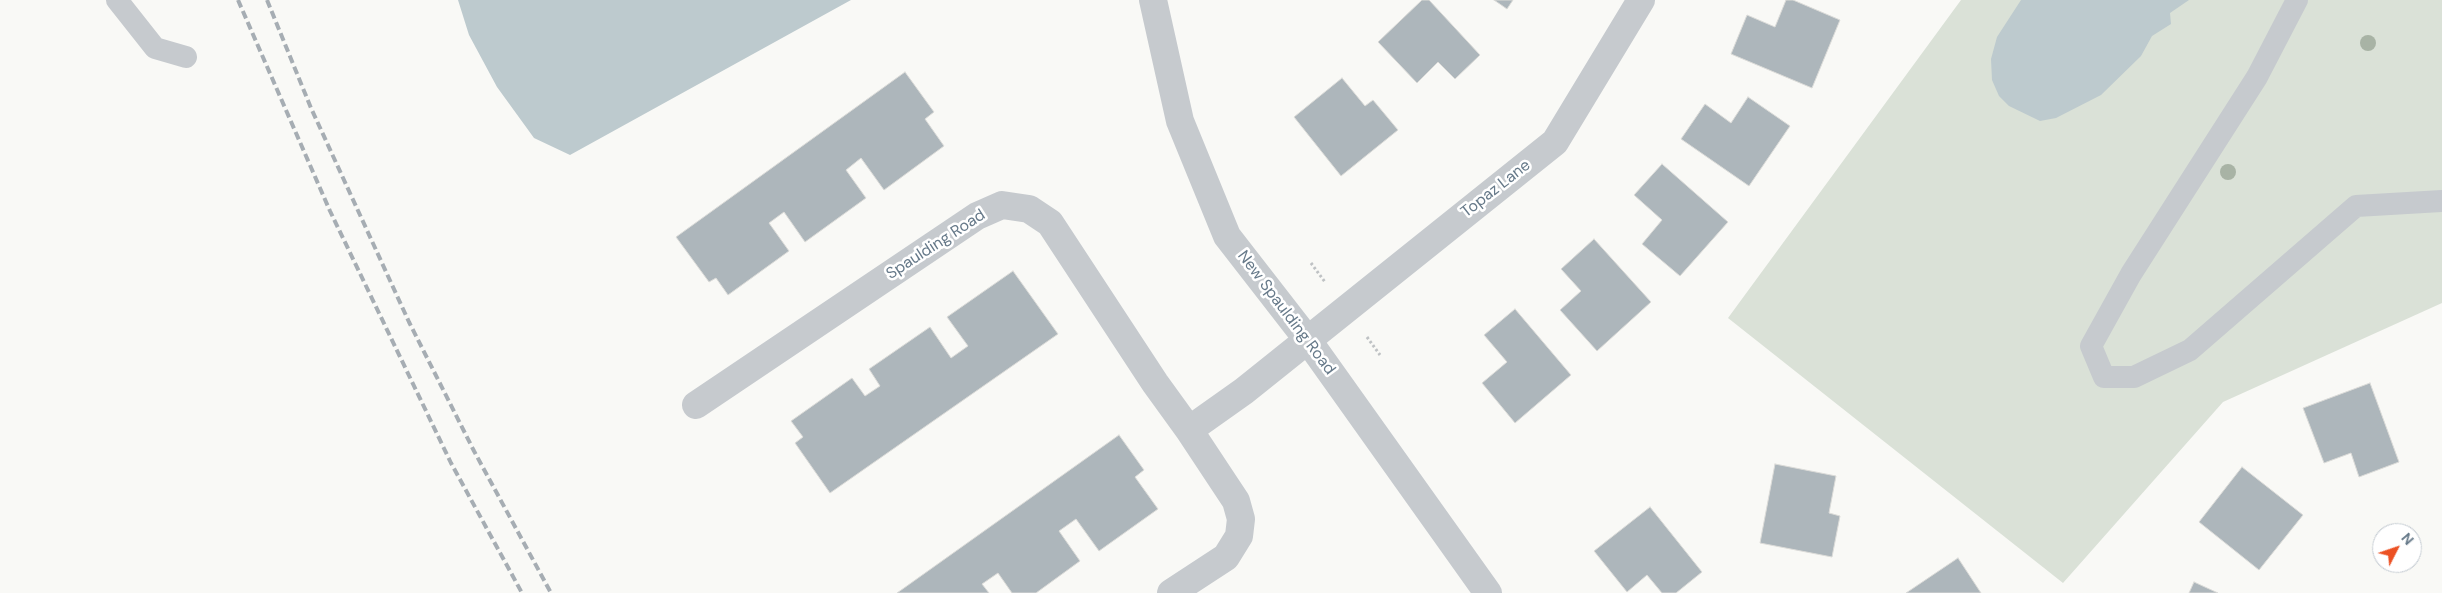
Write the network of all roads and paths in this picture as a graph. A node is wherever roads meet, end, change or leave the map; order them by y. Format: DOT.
graph roads {
  1 [pos="117,0"];
  2 [pos="1153,0"];
  3 [pos="1641,0"];
  4 [pos="2297,0"];
  5 [pos="186,57"];
  6 [pos="2442,200"];
  7 [pos="1307,339"];
  8 [pos="696,405"];
  9 [pos="1189,430"];
  10 [pos="1170,593"];
  11 [pos="1488,593"];
  1 -- 5 [label="lane"];
  2 -- 7 [label="street, New Spaulding Road"];
  3 -- 7 [label="street, Topaz Lane"];
  4 -- 6 [label="lane"];
  7 -- 9 [label="street"];
  7 -- 11 [label="street, New Spaulding Road"];
  8 -- 9 [label="street, Spaulding Road"];
  9 -- 10 [label="street, Spaulding Road"];
}
